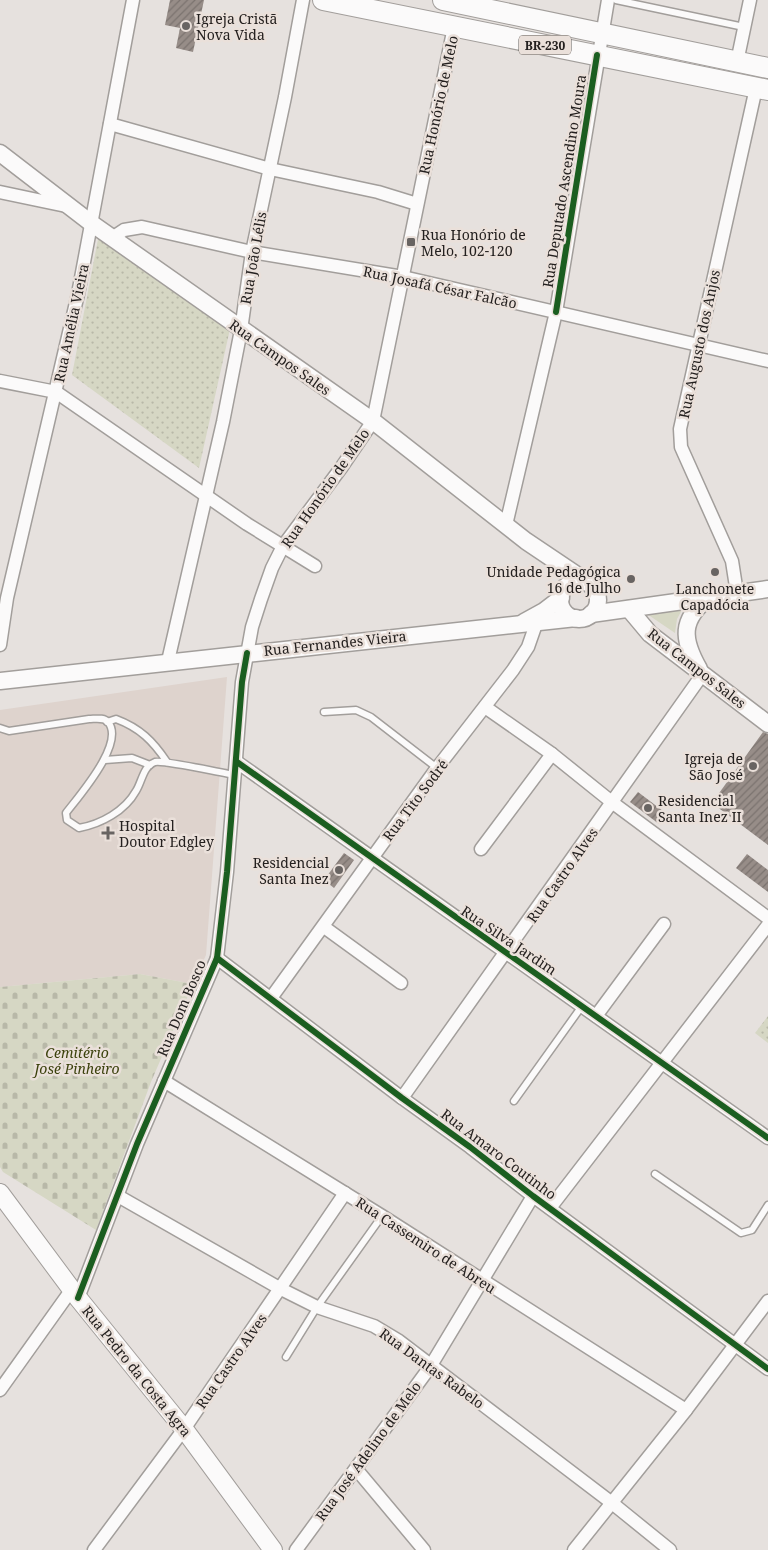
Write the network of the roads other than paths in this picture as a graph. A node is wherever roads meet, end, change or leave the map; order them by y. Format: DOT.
graph roads {
  1 [pos="133,0"];
  2 [pos="303,0"];
  3 [pos="323,0"];
  4 [pos="442,0"];
  5 [pos="608,0"];
  6 [pos="616,0"];
  7 [pos="750,0"];
  8 [pos="454,27"];
  9 [pos="744,27"];
  10 [pos="601,32"];
  11 [pos="597,55"];
  12 [pos="737,62"];
  13 [pos="768,68"];
  14 [pos="762,89"];
  15 [pos="110,124"];
  16 [pos="0,153"];
  17 [pos="270,169"];
  18 [pos="0,192"];
  19 [pos="418,204"];
  20 [pos="73,207"];
  21 [pos="90,222"];
  22 [pos="112,238"];
  23 [pos="252,252"];
  24 [pos="403,277"];
  25 [pos="556,312"];
  26 [pos="241,330"];
  27 [pos="700,347"];
  28 [pos="768,361"];
  29 [pos="0,381"];
  30 [pos="56,392"];
  31 [pos="373,420"];
  32 [pos="207,494"];
  33 [pos="506,526"];
  34 [pos="283,546"];
  35 [pos="559,562"];
  36 [pos="315,566"];
  37 [pos="590,584"];
  38 [pos="768,589"];
  39 [pos="564,592"];
  40 [pos="737,593"];
  41 [pos="4,597"];
  42 [pos="709,597"];
  43 [pos="627,609"];
  44 [pos="584,616"];
  45 [pos="529,623"];
  46 [pos="0,645"];
  47 [pos="248,653"];
  48 [pos="168,662"];
  49 [pos="702,675"];
  50 [pos="0,681"];
  51 [pos="485,707"];
  52 [pos="324,712"];
  53 [pos="108,722"];
  54 [pos="768,724"];
  55 [pos="0,728"];
  56 [pos="552,754"];
  57 [pos="105,760"];
  58 [pos="167,762"];
  59 [pos="237,762"];
  60 [pos="150,765"];
  61 [pos="437,768"];
  62 [pos="236,775"];
  63 [pos="613,803"];
  64 [pos="481,848"];
  65 [pos="371,859"];
  66 [pos="768,918"];
  67 [pos="664,924"];
  68 [pos="768,924"];
  69 [pos="324,927"];
  70 [pos="507,952"];
  71 [pos="216,958"];
  72 [pos="401,983"];
  73 [pos="271,998"];
  74 [pos="582,1005"];
  75 [pos="596,1016"];
  76 [pos="664,1062"];
  77 [pos="164,1081"];
  78 [pos="402,1098"];
  79 [pos="514,1102"];
  80 [pos="768,1138"];
  81 [pos="655,1174"];
  82 [pos="0,1193"];
  83 [pos="345,1193"];
  84 [pos="118,1196"];
  85 [pos="533,1196"];
  86 [pos="768,1205"];
  87 [pos="550,1208"];
  88 [pos="382,1216"];
  89 [pos="480,1280"];
  90 [pos="281,1289"];
  91 [pos="75,1293"];
  92 [pos="768,1301"];
  93 [pos="316,1307"];
  94 [pos="735,1344"];
  95 [pos="286,1356"];
  96 [pos="430,1366"];
  97 [pos="768,1369"];
  98 [pos="0,1390"];
  99 [pos="686,1410"];
  100 [pos="184,1429"];
  101 [pos="357,1470"];
  102 [pos="612,1503"];
  103 [pos="94,1550"];
  104 [pos="273,1550"];
  105 [pos="296,1550"];
  106 [pos="424,1550"];
  107 [pos="574,1550"];
  108 [pos="670,1550"];
  1 -- 15 [label="street, Rua Amélia Vieira"];
  2 -- 17 [label="street, Rua João Lélis"];
  3 -- 8 [label="main road, BR-230"];
  4 -- 10 [label="main road, BR-230"];
  5 -- 10 [label="street, Rua Deputado Ascendino Moura"];
  6 -- 9 [label="lane"];
  7 -- 9 [label="street"];
  8 -- 11 [label="main road, BR-230"];
  8 -- 19 [label="street, Rua Honório de Melo"];
  9 -- 12 [label="street"];
  10 -- 11 [label="street, Rua Deputado Ascendino Moura"];
  10 -- 12 [label="main road, BR-230"];
  11 -- 14 [label="main road, BR-230"];
  11 -- 25 [label="street, Rua Deputado Ascendino Moura"];
  12 -- 13 [label="main road, BR-230"];
  14 -- 27 [label="street, Rua Augusto dos Anjos"];
  15 -- 17 [label="street"];
  15 -- 21 [label="street, Rua Amélia Vieira"];
  16 -- 20 [label="street, Rua Campos Sales"];
  17 -- 19 [label="street"];
  17 -- 23 [label="street, Rua João Lélis"];
  18 -- 20 [label="street"];
  19 -- 24 [label="street, Rua Honório de Melo"];
  20 -- 21 [label="street, Rua Campos Sales"];
  21 -- 22 [label="street, Rua Campos Sales"];
  21 -- 30 [label="street, Rua Amélia Vieira"];
  22 -- 23 [label="street, Rua Josafá César Falcão"];
  22 -- 26 [label="street, Rua Campos Sales"];
  23 -- 24 [label="street, Rua Josafá César Falcão"];
  23 -- 26 [label="street, Rua João Lélis"];
  24 -- 25 [label="street, Rua Josafá César Falcão"];
  24 -- 31 [label="street, Rua Honório de Melo"];
  25 -- 27 [label="street, Rua Josafá César Falcão"];
  25 -- 33 [label="street, Rua Deputado Ascendino Moura"];
  26 -- 31 [label="street, Rua Campos Sales"];
  26 -- 32 [label="street, Rua João Lélis"];
  27 -- 28 [label="street, Rua Josafá César Falcão"];
  27 -- 40 [label="street, Rua Augusto dos Anjos"];
  29 -- 30 [label="street"];
  30 -- 32 [label="street"];
  30 -- 41 [label="street, Rua Amélia Vieira"];
  31 -- 33 [label="street, Rua Campos Sales"];
  31 -- 34 [label="street, Rua Honório de Melo"];
  32 -- 34 [label="street"];
  32 -- 48 [label="street, Rua João Lélis"];
  33 -- 35 [label="street, Rua Campos Sales"];
  34 -- 36 [label="street"];
  34 -- 47 [label="street, Rua Honório de Melo"];
  35 -- 37 [label="street, Rua Campos Sales"];
  35 -- 39 [label="street"];
  37 -- 39 [label="street"];
  37 -- 43 [label="street, Rua Campos Sales"];
  37 -- 44 [label="street"];
  38 -- 40 [label="street, Rua Fernandes Vieira"];
  39 -- 44 [label="street"];
  39 -- 45 [label="street, Rua Fernandes Vieira"];
  40 -- 42 [label="street, Rua Fernandes Vieira"];
  41 -- 46 [label="street, Rua Amélia Vieira"];
  42 -- 43 [label="street, Rua Fernandes Vieira"];
  42 -- 49 [label="street"];
  43 -- 44 [label="street, Rua Fernandes Vieira"];
  43 -- 49 [label="street, Rua Campos Sales"];
  44 -- 45 [label="street, Rua Fernandes Vieira"];
  45 -- 47 [label="street, Rua Fernandes Vieira"];
  45 -- 51 [label="street, Rua Tito Sodré"];
  47 -- 48 [label="street, Rua Fernandes Vieira"];
  47 -- 59 [label="street, Rua Dom Bosco"];
  48 -- 50 [label="street, Rua Fernandes Vieira"];
  49 -- 54 [label="street, Rua Campos Sales"];
  49 -- 63 [label="street, Rua Castro Alves"];
  51 -- 56 [label="street"];
  51 -- 61 [label="street, Rua Tito Sodré"];
  52 -- 61 [label="lane"];
  53 -- 55 [label="lane"];
  53 -- 57 [label="lane"];
  53 -- 58 [label="lane"];
  56 -- 63 [label="street"];
  56 -- 64 [label="street"];
  57 -- 60 [label="lane"];
  57 -- 60 [label="lane"];
  58 -- 60 [label="lane"];
  58 -- 62 [label="lane"];
  59 -- 62 [label="street, Rua Dom Bosco"];
  59 -- 65 [label="street, Rua Silva Jardim"];
  61 -- 65 [label="street, Rua Tito Sodré"];
  62 -- 71 [label="street, Rua Dom Bosco"];
  63 -- 66 [label="street"];
  63 -- 70 [label="street, Rua Castro Alves"];
  65 -- 69 [label="street, Rua Tito Sodré"];
  65 -- 70 [label="street, Rua Silva Jardim"];
  67 -- 75 [label="street"];
  68 -- 76 [label="street"];
  69 -- 72 [label="street"];
  69 -- 73 [label="street, Rua Tito Sodré"];
  70 -- 74 [label="street, Rua Silva Jardim"];
  70 -- 78 [label="street, Rua Castro Alves"];
  71 -- 73 [label="street, Rua Amaro Coutinho"];
  71 -- 77 [label="street, Rua Dom Bosco"];
  73 -- 78 [label="street, Rua Amaro Coutinho"];
  74 -- 75 [label="street, Rua Silva Jardim"];
  74 -- 79 [label="lane"];
  75 -- 76 [label="street, Rua Silva Jardim"];
  76 -- 80 [label="street, Rua Silva Jardim"];
  76 -- 87 [label="street"];
  77 -- 83 [label="street, Rua Cassemiro de Abreu"];
  77 -- 84 [label="street, Rua Dom Bosco"];
  78 -- 85 [label="street, Rua Amaro Coutinho"];
  81 -- 86 [label="lane"];
  82 -- 91 [label="main road, Rua Pedro da Costa Agra"];
  83 -- 88 [label="street, Rua Cassemiro de Abreu"];
  83 -- 90 [label="street, Rua Castro Alves"];
  84 -- 90 [label="street, Rua Dantas Rabelo"];
  84 -- 91 [label="street, Rua Dom Bosco"];
  85 -- 87 [label="street, Rua Amaro Coutinho"];
  85 -- 89 [label="street, Rua José Adelino de Melo"];
  87 -- 94 [label="street, Rua Amaro Coutinho"];
  88 -- 89 [label="street, Rua Cassemiro de Abreu"];
  88 -- 93 [label="lane"];
  89 -- 96 [label="street, Rua José Adelino de Melo"];
  89 -- 99 [label="street, Rua Cassemiro de Abreu"];
  90 -- 93 [label="street, Rua Dantas Rabelo"];
  90 -- 100 [label="street, Rua Castro Alves"];
  91 -- 98 [label="street"];
  91 -- 100 [label="main road, Rua Pedro da Costa Agra"];
  92 -- 94 [label="street"];
  93 -- 95 [label="lane"];
  93 -- 96 [label="street, Rua Dantas Rabelo"];
  94 -- 97 [label="street, Rua Amaro Coutinho"];
  94 -- 99 [label="street"];
  96 -- 101 [label="street, Rua José Adelino de Melo"];
  96 -- 102 [label="street, Rua Dantas Rabelo"];
  99 -- 102 [label="street"];
  100 -- 103 [label="street, Rua Castro Alves"];
  100 -- 104 [label="main road, Rua Pedro da Costa Agra"];
  101 -- 105 [label="street, Rua José Adelino de Melo"];
  101 -- 106 [label="street"];
  102 -- 107 [label="street"];
  102 -- 108 [label="street, Rua Dantas Rabelo"];
}
